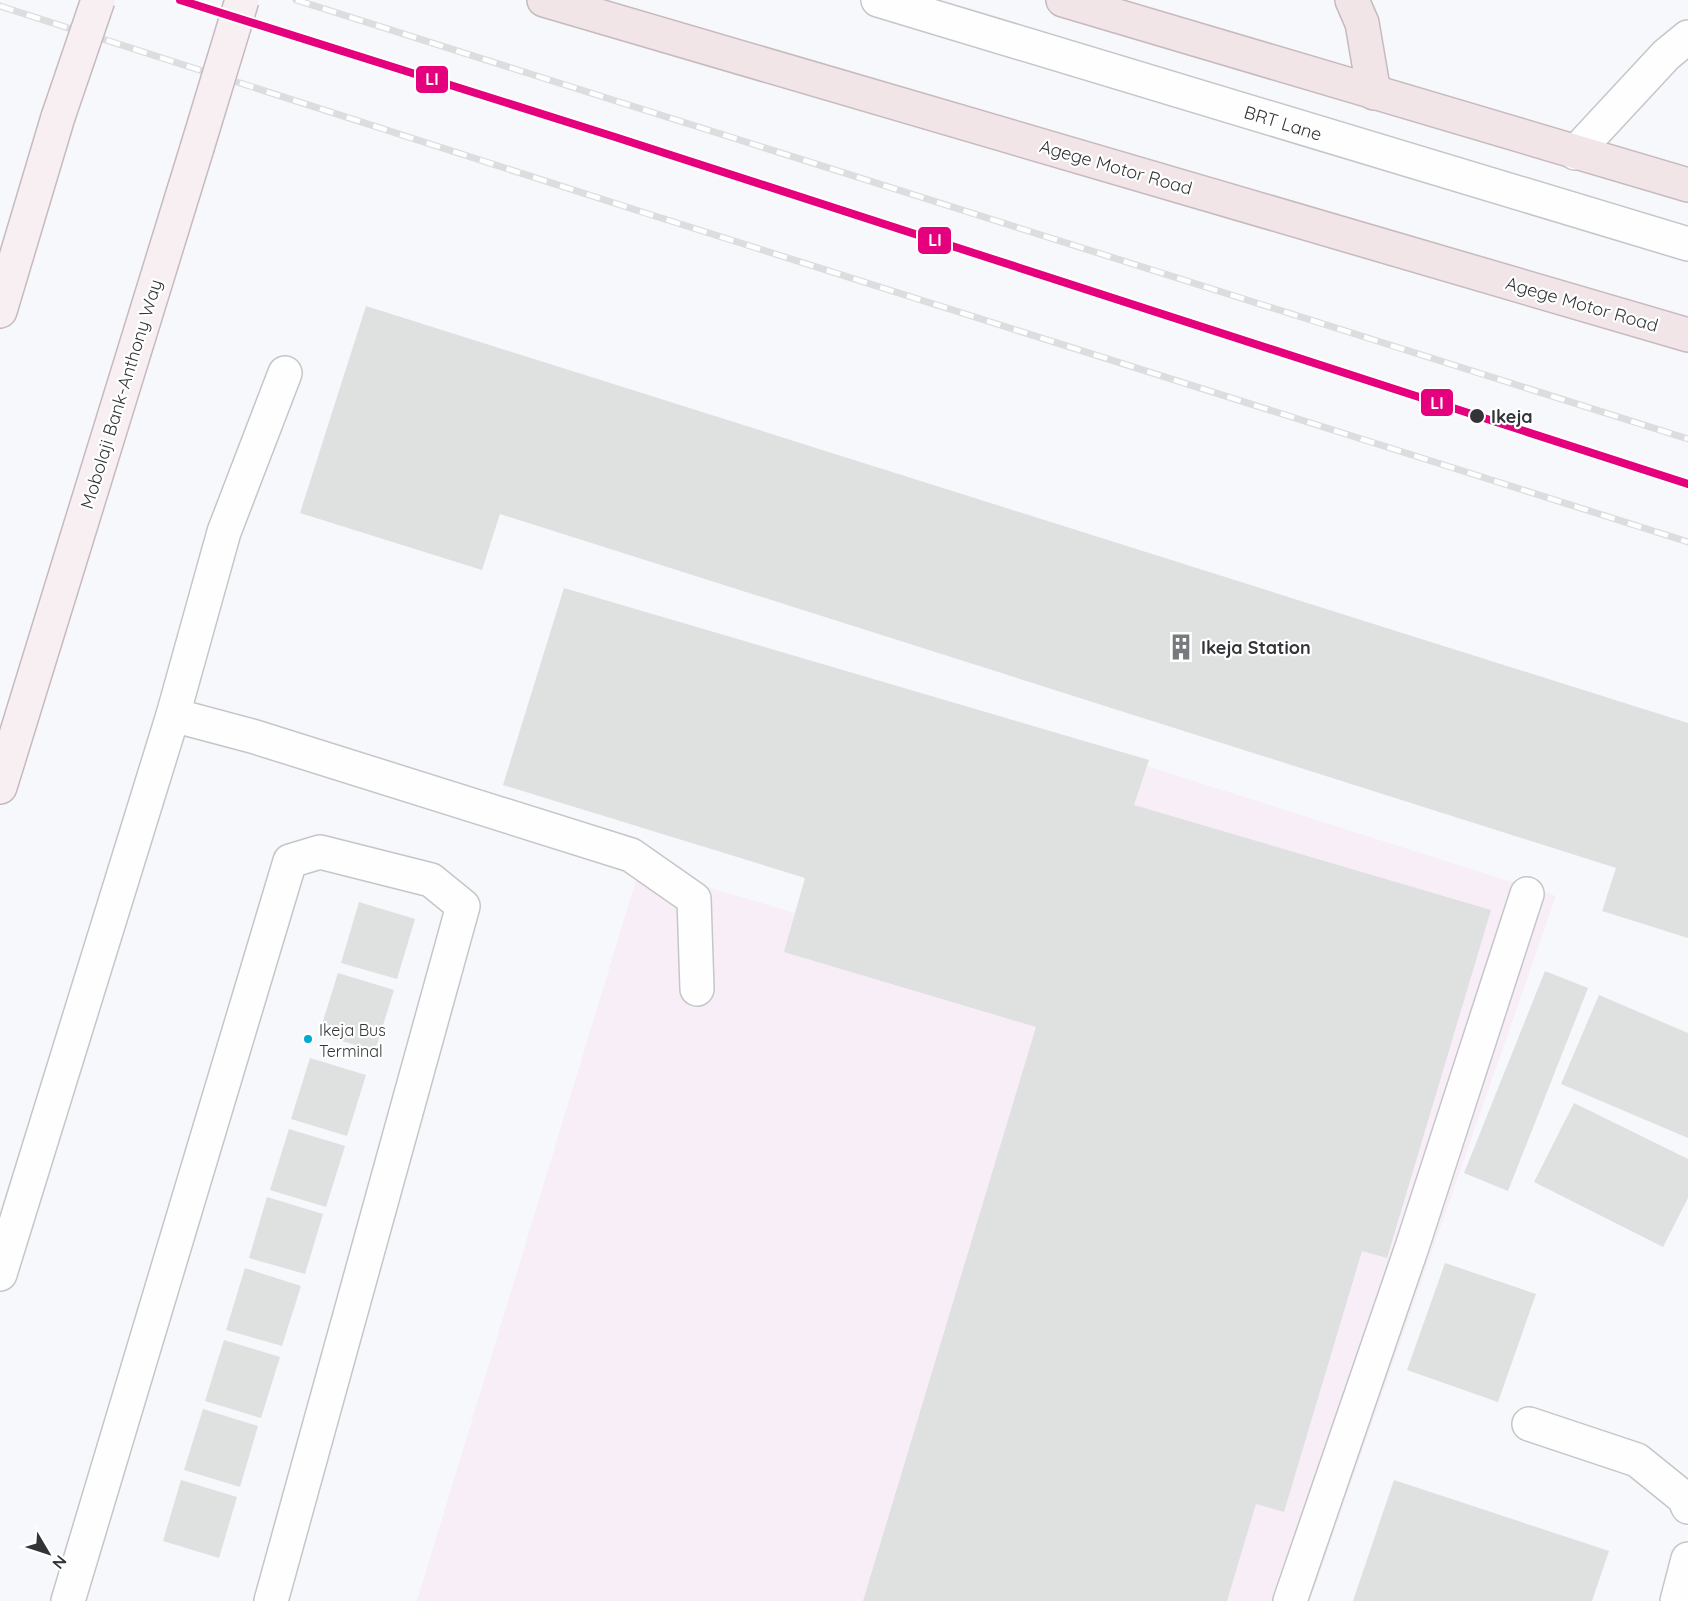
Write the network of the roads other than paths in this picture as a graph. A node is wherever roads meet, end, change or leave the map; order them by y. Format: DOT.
graph roads {
  1 [pos="98,0"];
  2 [pos="242,0"];
  3 [pos="544,0"];
  4 [pos="878,0"];
  5 [pos="1064,0"];
  6 [pos="1352,0"];
  7 [pos="1688,36"];
  8 [pos="1374,93"];
  9 [pos="1575,153"];
  10 [pos="1688,185"];
  11 [pos="1688,244"];
  12 [pos="0,311"];
  13 [pos="1688,334"];
  14 [pos="285,373"];
  15 [pos="172,715"];
  16 [pos="0,787"];
  17 [pos="1527,894"];
  18 [pos="697,989"];
  19 [pos="0,1274"];
  20 [pos="1529,1424"];
  21 [pos="1688,1507"];
  22 [pos="1688,1559"];
  23 [pos="68,1601"];
  24 [pos="271,1601"];
  25 [pos="1290,1601"];
  26 [pos="1677,1601"];
  1 -- 12 [label="main road, bridge"];
  2 -- 16 [label="main road, Mobolaji Bank-Anthony Way, bridge"];
  3 -- 13 [label="highway, Agege Motor Road"];
  4 -- 11 [label="lane, BRT Lane"];
  5 -- 8 [label="highway"];
  6 -- 8 [label="highway"];
  7 -- 9 [label="lane"];
  8 -- 9 [label="highway"];
  9 -- 10 [label="highway"];
  14 -- 15 [label="lane"];
  15 -- 18 [label="lane"];
  15 -- 19 [label="lane"];
  17 -- 25 [label="lane"];
  20 -- 21 [label="lane"];
  22 -- 26 [label="lane"];
  23 -- 24 [label="lane"];
}
